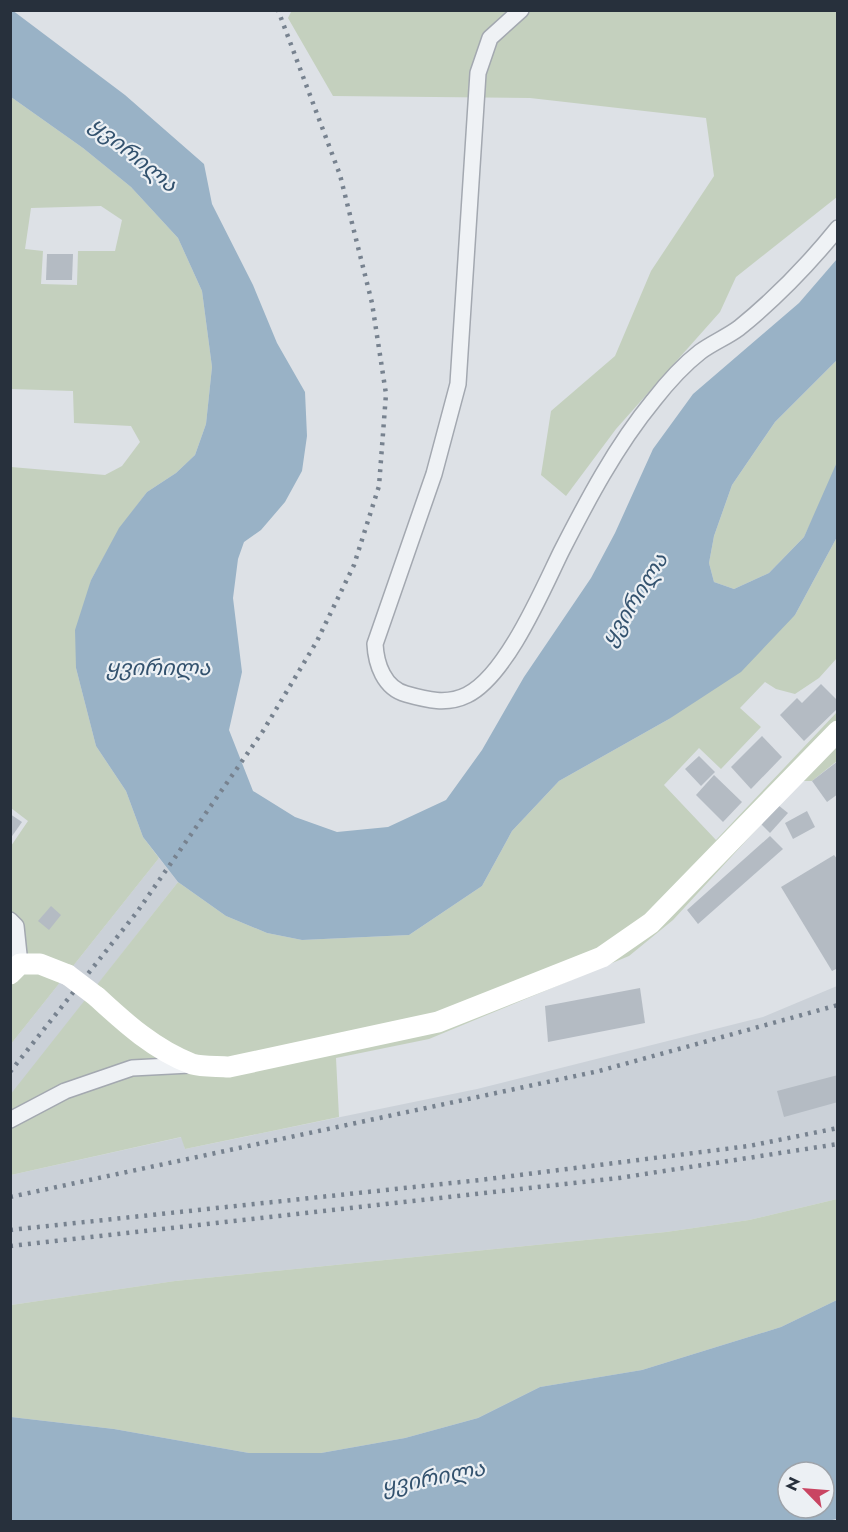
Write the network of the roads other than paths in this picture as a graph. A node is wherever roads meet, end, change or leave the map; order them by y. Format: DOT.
graph roads {
  1 [pos="520,10"];
  2 [pos="837,228"];
  3 [pos="837,731"];
  4 [pos="10,920"];
  5 [pos="15,969"];
  6 [pos="193,1064"];
  7 [pos="10,1120"];
  1 -- 2 [label="street"];
  3 -- 6 [label="street"];
  4 -- 5 [label="street"];
  5 -- 6 [label="street, bridge"];
  6 -- 7 [label="street"];
}
